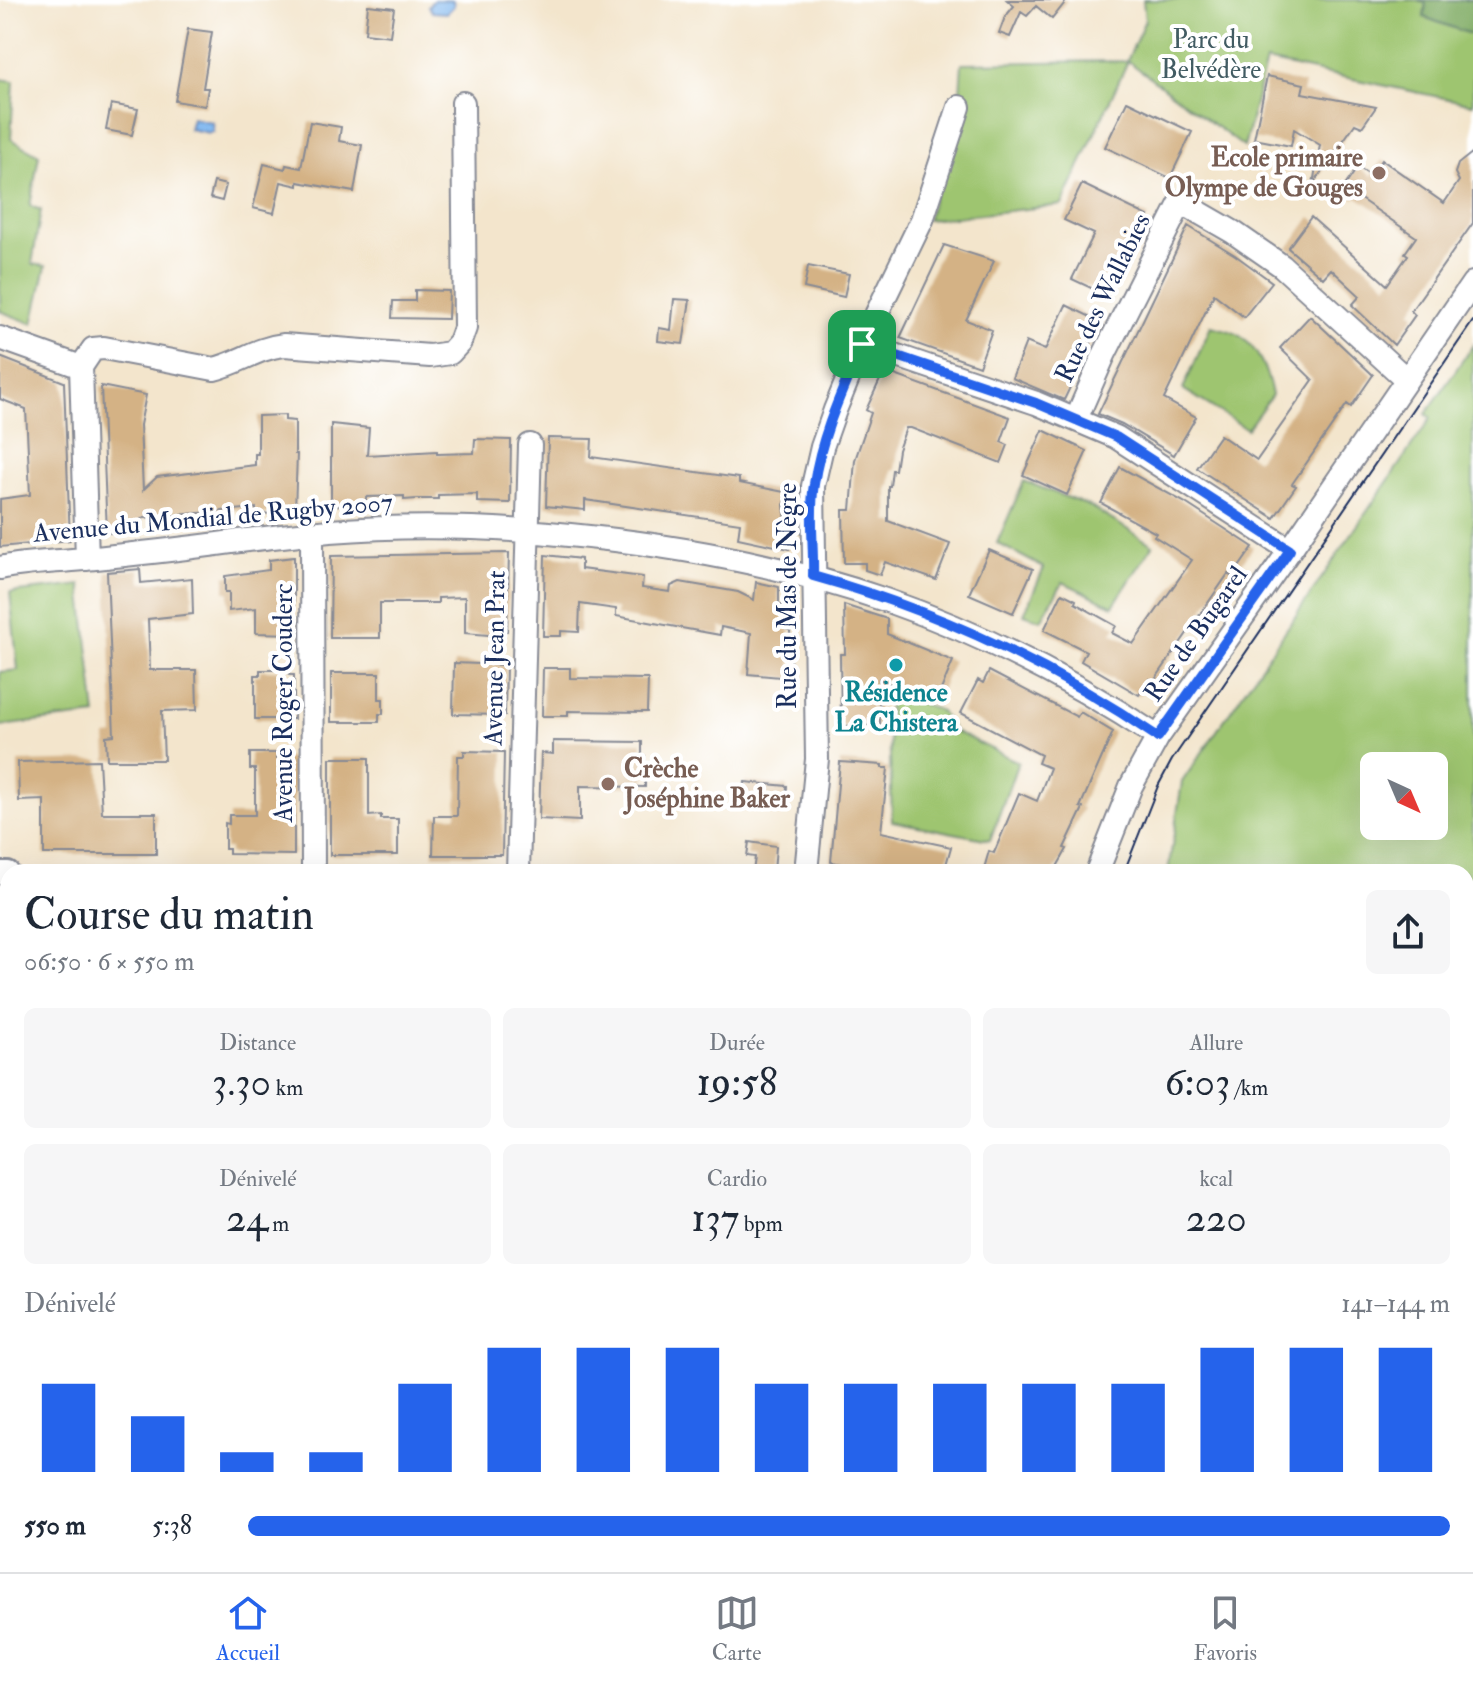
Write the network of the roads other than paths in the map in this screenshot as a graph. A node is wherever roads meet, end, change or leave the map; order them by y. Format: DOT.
graph roads {
  1 [pos="463,103"];
  2 [pos="959,107"];
  3 [pos="1473,283"];
  4 [pos="0,338"];
  5 [pos="862,344"];
  6 [pos="81,367"];
  7 [pos="1406,379"];
  8 [pos="1076,419"];
  9 [pos="530,445"];
  10 [pos="526,530"];
  11 [pos="312,533"];
  12 [pos="1290,550"];
  13 [pos="87,559"];
  14 [pos="0,568"];
  15 [pos="813,576"];
  16 [pos="1158,737"];
  17 [pos="313,864"];
  18 [pos="518,864"];
  19 [pos="807,864"];
  20 [pos="1100,864"];
  1 -- 6 [label="street"];
  2 -- 5 [label="street, Rue du Mas de Nègre"];
  3 -- 7 [label="street, Rue de Bugarel"];
  4 -- 6 [label="street"];
  5 -- 8 [label="street"];
  5 -- 15 [label="street, Rue du Mas de Nègre"];
  6 -- 13 [label="street"];
  7 -- 8 [label="street, Rue des Wallabies"];
  7 -- 12 [label="street, Rue de Bugarel"];
  8 -- 12 [label="street"];
  9 -- 10 [label="street, Avenue Jean Prat"];
  10 -- 11 [label="street, Avenue du Mondial de Rugby 2007"];
  10 -- 15 [label="street, Avenue du Mondial de Rugby 2007"];
  10 -- 18 [label="street, Avenue Jean Prat"];
  11 -- 13 [label="street, Avenue du Mondial de Rugby 2007"];
  11 -- 17 [label="street, Avenue Roger Couderc"];
  12 -- 16 [label="street, Rue de Bugarel"];
  13 -- 14 [label="street, Avenue du Mondial de Rugby 2007"];
  15 -- 16 [label="street, Avenue du Mondial de Rugby 2007"];
  15 -- 19 [label="street, Rue du Mas de Nègre"];
  16 -- 20 [label="street, Rue de Bugarel"];
}
